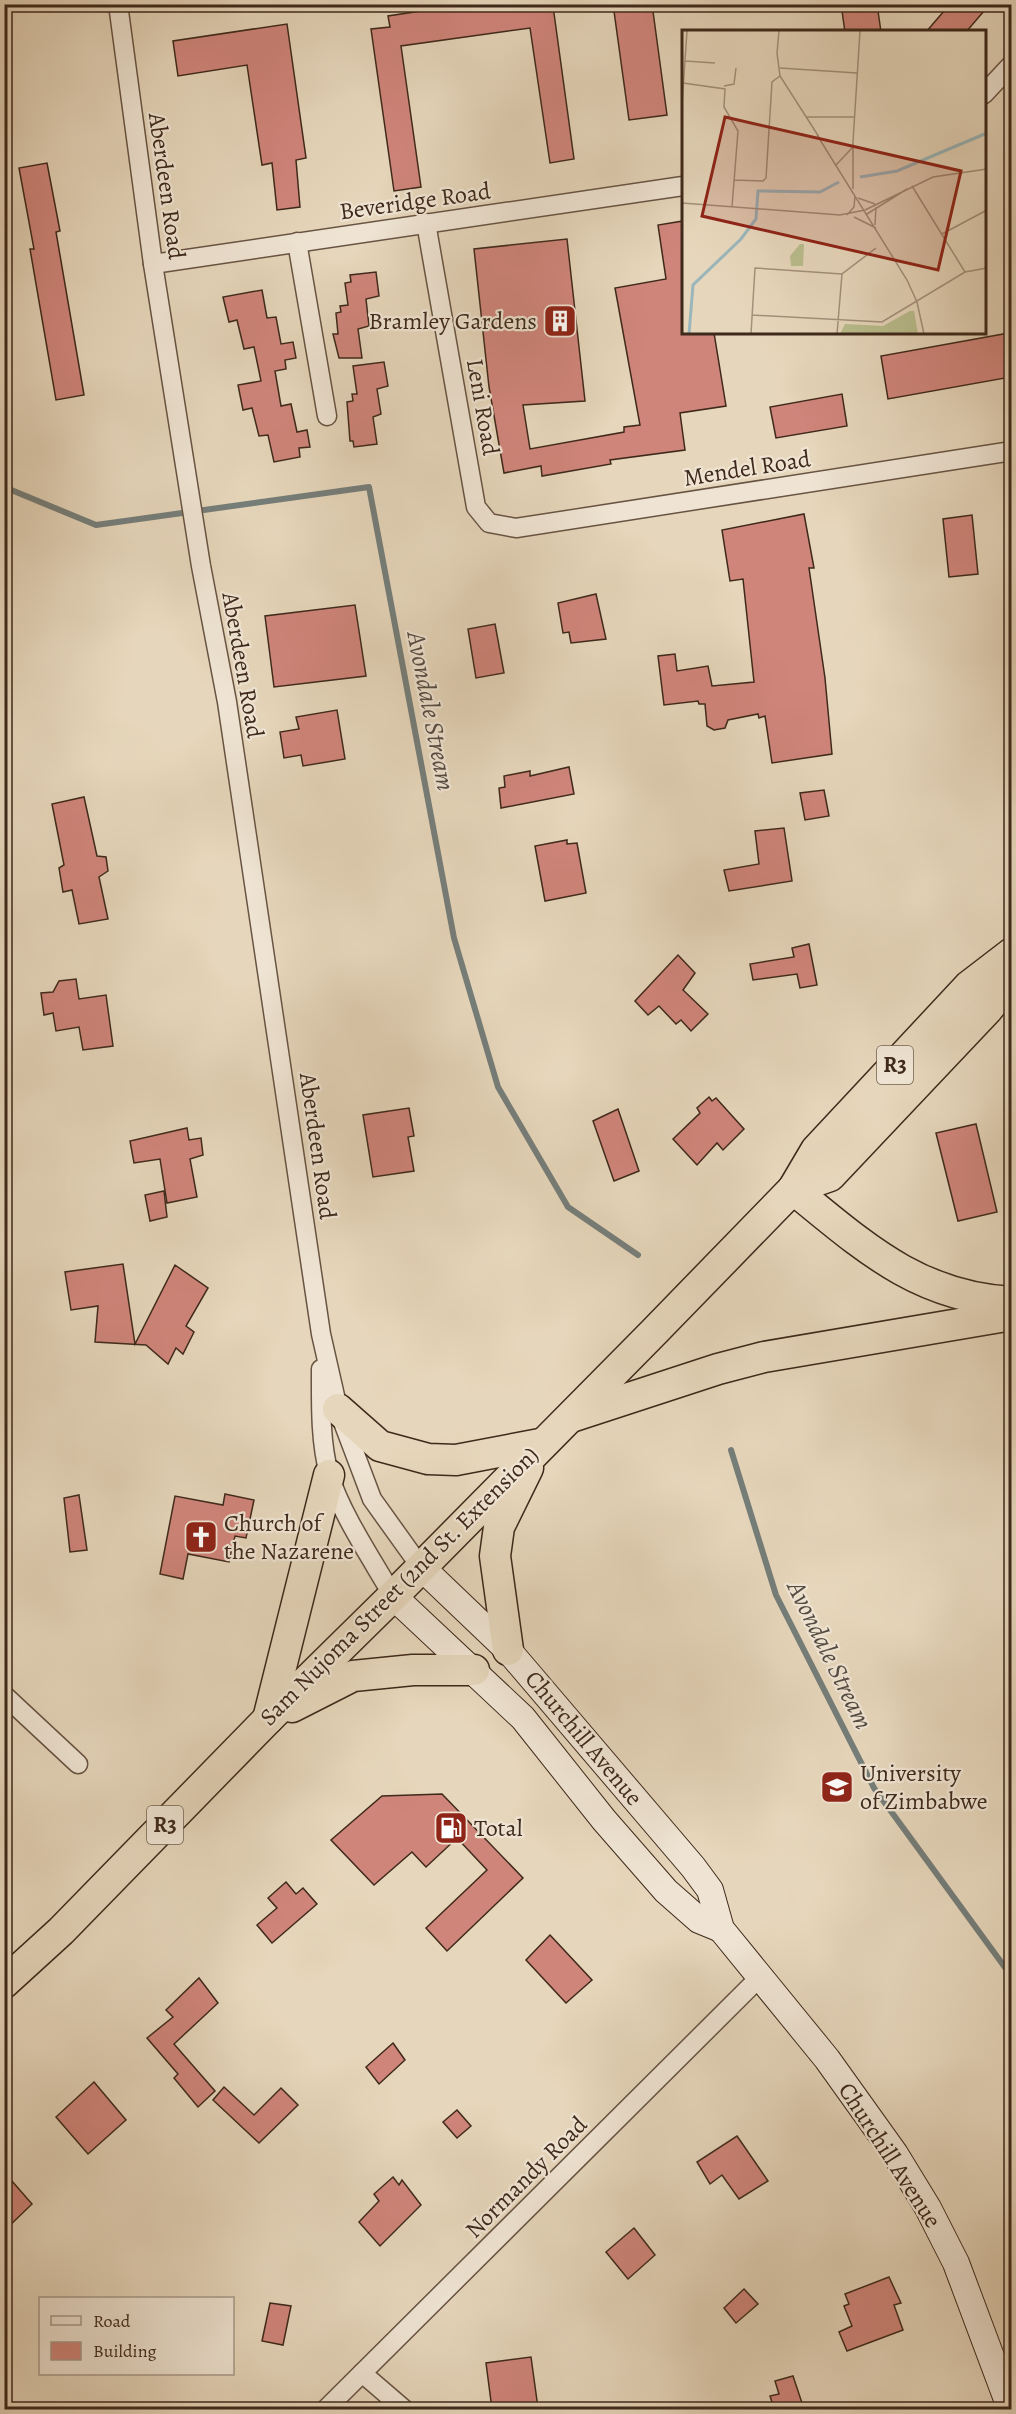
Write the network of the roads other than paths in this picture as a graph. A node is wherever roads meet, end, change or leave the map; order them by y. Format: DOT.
graph roads {
  1 [pos="118,4"];
  2 [pos="1011,64"];
  3 [pos="986,92"];
  4 [pos="682,186"];
  5 [pos="426,223"];
  6 [pos="297,242"];
  7 [pos="153,264"];
  8 [pos="327,416"];
  9 [pos="1011,451"];
  10 [pos="489,523"];
  11 [pos="1011,953"];
  12 [pos="1011,979"];
  13 [pos="793,1189"];
  14 [pos="1011,1302"];
  15 [pos="1011,1315"];
  16 [pos="321,1334"];
  17 [pos="338,1409"];
  18 [pos="568,1418"];
  19 [pos="540,1444"];
  20 [pos="329,1474"];
  21 [pos="420,1566"];
  22 [pos="393,1596"];
  23 [pos="508,1650"];
  24 [pos="474,1671"];
  25 [pos="4,1695"];
  26 [pos="268,1719"];
  27 [pos="78,1764"];
  28 [pos="721,1929"];
  29 [pos="760,1977"];
  30 [pos="4,1983"];
  31 [pos="362,2373"];
  32 [pos="325,2409"];
  33 [pos="405,2409"];
  34 [pos="1011,2409"];
  1 -- 7 [label="street, Aberdeen Road"];
  2 -- 3 [label="street"];
  4 -- 5 [label="street, Beveridge Road"];
  5 -- 6 [label="street, Beveridge Road"];
  5 -- 10 [label="street, Leni Road"];
  6 -- 7 [label="street, Beveridge Road"];
  6 -- 8 [label="street"];
  7 -- 16 [label="street, Aberdeen Road"];
  9 -- 10 [label="street, Mendel Road"];
  11 -- 13 [label="highway, Sam Nujoma Street (2nd St. Extension) / R3"];
  12 -- 13 [label="highway, Sam Nujoma Street (2nd St. Extension) / R3"];
  13 -- 14 [label="highway"];
  13 -- 18 [label="highway, Sam Nujoma Street (2nd St. Extension) / R3"];
  15 -- 18 [label="highway"];
  16 -- 17 [label="street, Aberdeen Road"];
  16 -- 20 [label="street, Aberdeen Road"];
  17 -- 19 [label="highway"];
  17 -- 21 [label="street, Aberdeen Road"];
  18 -- 19 [label="highway, Sam Nujoma Street (2nd St. Extension) / R3"];
  19 -- 21 [label="highway, Sam Nujoma Street (2nd St. Extension) / R3"];
  19 -- 23 [label="highway"];
  20 -- 22 [label="street, Aberdeen Road"];
  20 -- 26 [label="highway"];
  21 -- 22 [label="highway, Sam Nujoma Street (2nd St. Extension) / R3"];
  21 -- 23 [label="main road, Churchill Avenue"];
  22 -- 24 [label="main road, Churchill Avenue"];
  22 -- 26 [label="highway, Sam Nujoma Street (2nd St. Extension) / R3"];
  23 -- 28 [label="main road, Churchill Avenue"];
  24 -- 26 [label="highway"];
  24 -- 28 [label="main road, Churchill Avenue"];
  25 -- 27 [label="street"];
  26 -- 30 [label="highway, Sam Nujoma Street (2nd St. Extension) / R3"];
  28 -- 29 [label="main road, Churchill Avenue"];
  29 -- 31 [label="street, Normandy Road"];
  29 -- 34 [label="main road, Churchill Avenue"];
  31 -- 32 [label="street, Normandy Road"];
  31 -- 33 [label="street"];
}
